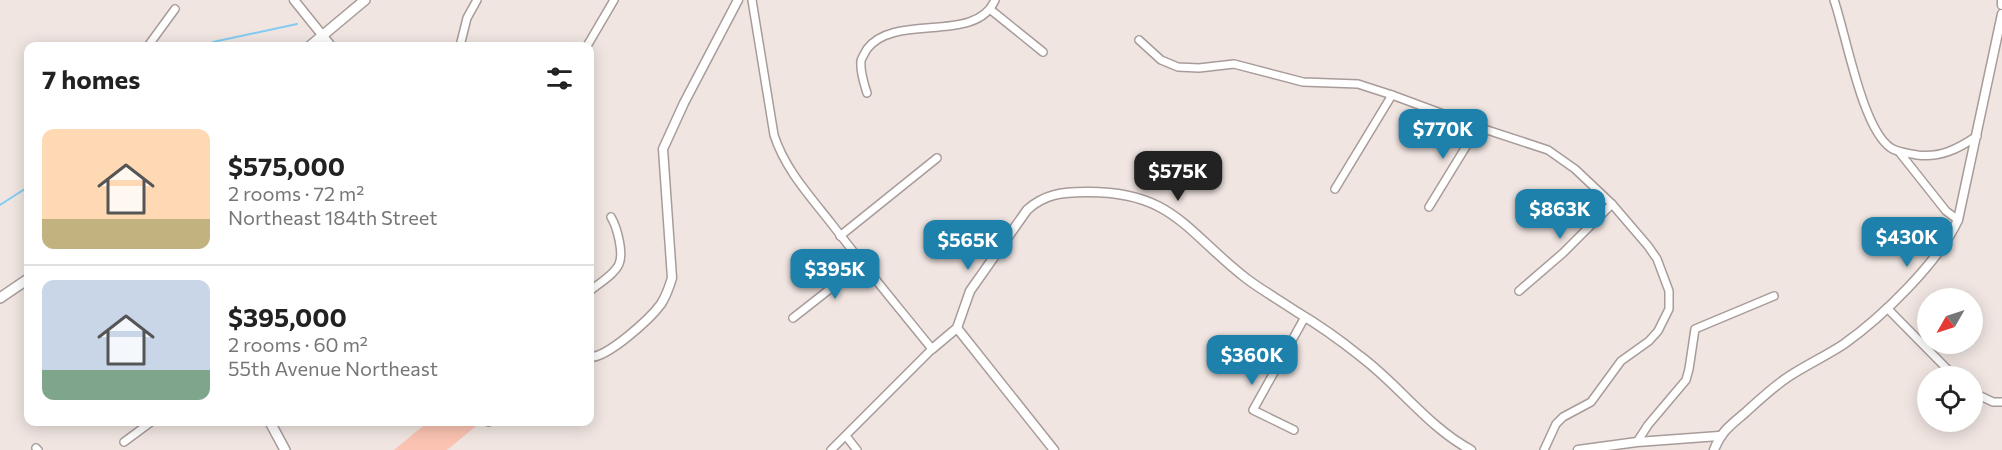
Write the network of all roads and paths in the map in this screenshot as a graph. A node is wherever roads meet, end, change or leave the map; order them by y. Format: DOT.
graph roads {
  1 [pos="294,0"];
  2 [pos="365,0"];
  3 [pos="477,0"];
  4 [pos="615,0"];
  5 [pos="738,0"];
  6 [pos="752,0"];
  7 [pos="995,0"];
  8 [pos="2002,0"];
  9 [pos="1835,1"];
  10 [pos="2002,4"];
  11 [pos="175,9"];
  12 [pos="991,10"];
  13 [pos="2002,14"];
  14 [pos="322,36"];
  15 [pos="1139,40"];
  16 [pos="151,42"];
  17 [pos="315,42"];
  18 [pos="327,42"];
  19 [pos="461,42"];
  20 [pos="589,42"];
  21 [pos="1043,52"];
  22 [pos="867,93"];
  23 [pos="1392,95"];
  24 [pos="1478,127"];
  25 [pos="1977,135"];
  26 [pos="1900,153"];
  27 [pos="937,158"];
  28 [pos="1335,189"];
  29 [pos="1612,204"];
  30 [pos="1429,207"];
  31 [pos="611,217"];
  32 [pos="1958,220"];
  33 [pos="840,236"];
  34 [pos="863,263"];
  35 [pos="24,282"];
  36 [pos="594,288"];
  37 [pos="1519,291"];
  38 [pos="1774,296"];
  39 [pos="0,298"];
  40 [pos="1887,308"];
  41 [pos="1305,317"];
  42 [pos="792,318"];
  43 [pos="957,328"];
  44 [pos="932,349"];
  45 [pos="594,357"];
  46 [pos="1944,366"];
  47 [pos="1983,398"];
  48 [pos="2002,402"];
  49 [pos="146,426"];
  50 [pos="272,426"];
  51 [pos="1294,430"];
  52 [pos="278,435"];
  53 [pos="1719,435"];
  54 [pos="846,436"];
  55 [pos="124,442"];
  56 [pos="1637,442"];
  57 [pos="285,450"];
  58 [pos="290,450"];
  59 [pos="831,450"];
  60 [pos="857,450"];
  61 [pos="1054,450"];
  62 [pos="1471,450"];
  63 [pos="1544,450"];
  64 [pos="1578,450"];
  65 [pos="1714,450"];
  1 -- 14 [label="street"];
  2 -- 14 [label="main road"];
  3 -- 19 [label="street"];
  4 -- 20 [label="street"];
  5 -- 45 [label="street"];
  6 -- 33 [label="street"];
  7 -- 12 [label="street"];
  8 -- 10 [label="street"];
  9 -- 26 [label="street"];
  11 -- 16 [label="street"];
  12 -- 21 [label="street"];
  12 -- 22 [label="street"];
  13 -- 25 [label="street"];
  14 -- 17 [label="main road"];
  14 -- 18 [label="street"];
  15 -- 23 [label="street"];
  23 -- 24 [label="street"];
  23 -- 28 [label="street"];
  24 -- 29 [label="street"];
  24 -- 30 [label="street"];
  25 -- 26 [label="street"];
  25 -- 32 [label="street"];
  26 -- 32 [label="street"];
  27 -- 33 [label="street"];
  29 -- 37 [label="street"];
  29 -- 63 [label="street"];
  31 -- 36 [label="street"];
  32 -- 40 [label="street"];
  33 -- 34 [label="street"];
  34 -- 42 [label="street"];
  34 -- 44 [label="street"];
  35 -- 39 [label="main road"];
  38 -- 56 [label="street"];
  40 -- 46 [label="street"];
  40 -- 53 [label="street"];
  41 -- 43 [label="street"];
  41 -- 51 [label="street"];
  41 -- 62 [label="street"];
  43 -- 44 [label="street"];
  43 -- 61 [label="street"];
  44 -- 54 [label="street"];
  47 -- 48 [label="street"];
  49 -- 55 [label="street"];
  50 -- 52 [label="main road"];
  52 -- 57 [label="main road"];
  52 -- 58 [label="street"];
  53 -- 56 [label="street"];
  53 -- 65 [label="street"];
  54 -- 59 [label="street"];
  54 -- 60 [label="street"];
  56 -- 64 [label="street"];
}
